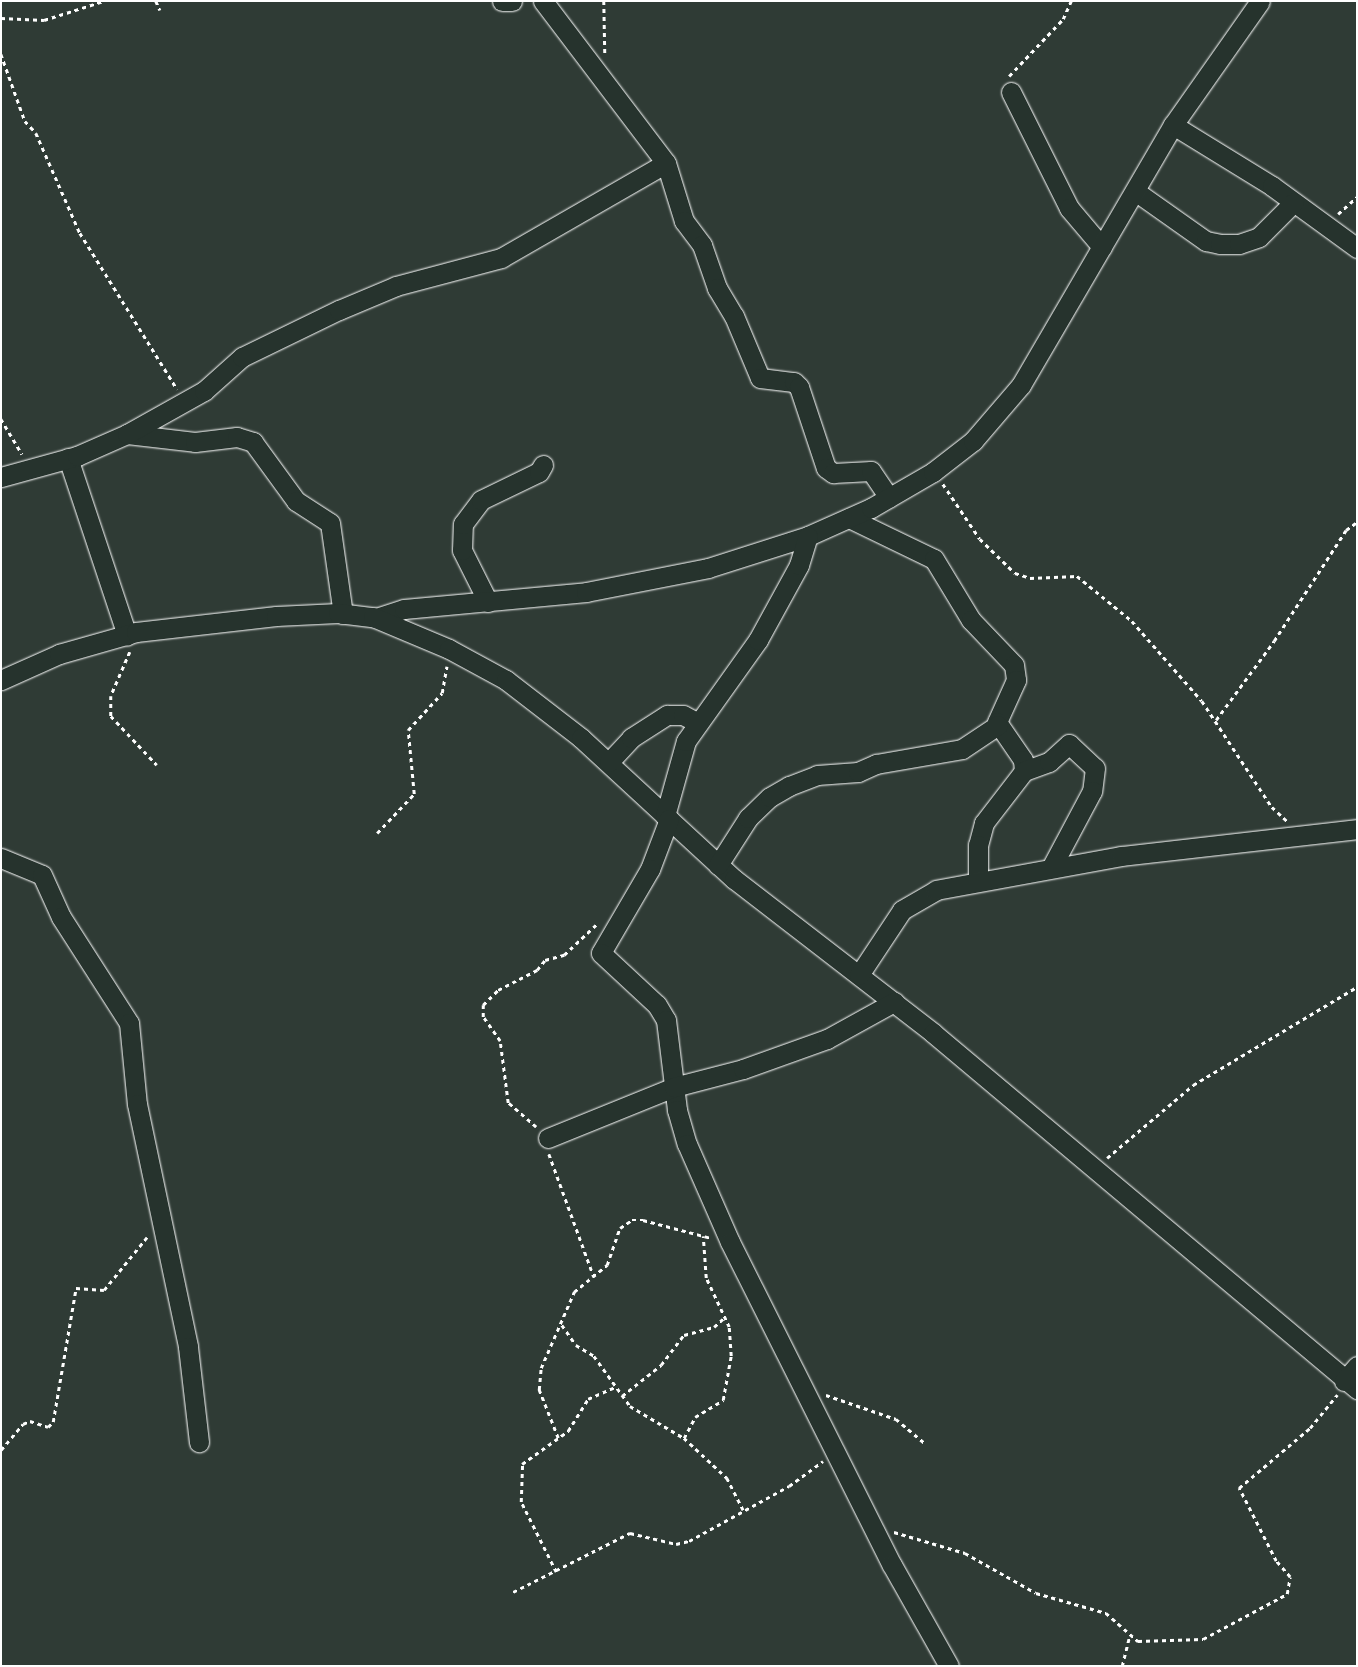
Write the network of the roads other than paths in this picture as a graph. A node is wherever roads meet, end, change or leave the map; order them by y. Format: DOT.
graph roads {
  1 [pos="502,1"];
  2 [pos="512,1"];
  3 [pos="543,1"];
  4 [pos="1259,2"];
  5 [pos="1011,92"];
  6 [pos="1173,125"];
  7 [pos="666,163"];
  8 [pos="1135,190"];
  9 [pos="1294,202"];
  10 [pos="1102,247"];
  11 [pos="1357,248"];
  12 [pos="127,434"];
  13 [pos="68,458"];
  14 [pos="543,465"];
  15 [pos="1,477"];
  16 [pos="889,498"];
  17 [pos="849,518"];
  18 [pos="808,536"];
  19 [pos="488,602"];
  20 [pos="343,614"];
  21 [pos="376,618"];
  22 [pos="132,634"];
  23 [pos="1,680"];
  24 [pos="698,722"];
  25 [pos="998,725"];
  26 [pos="609,762"];
  27 [pos="1024,771"];
  28 [pos="667,818"];
  29 [pos="1357,829"];
  30 [pos="1,858"];
  31 [pos="718,865"];
  32 [pos="1051,868"];
  33 [pos="978,881"];
  34 [pos="859,975"];
  35 [pos="894,1002"];
  36 [pos="674,1087"];
  37 [pos="548,1138"];
  38 [pos="1357,1366"];
  39 [pos="1350,1385"];
  40 [pos="199,1442"];
  41 [pos="949,1666"];
  1 -- 2 [label="street"];
  3 -- 7 [label="street"];
  4 -- 6 [label="street"];
  5 -- 10 [label="street"];
  6 -- 8 [label="street"];
  6 -- 9 [label="street"];
  7 -- 12 [label="street"];
  7 -- 16 [label="street"];
  8 -- 9 [label="street"];
  8 -- 10 [label="street"];
  9 -- 11 [label="street"];
  10 -- 16 [label="street"];
  12 -- 13 [label="street"];
  12 -- 20 [label="street"];
  13 -- 15 [label="street"];
  13 -- 22 [label="street"];
  14 -- 19 [label="street"];
  16 -- 17 [label="street"];
  17 -- 18 [label="street"];
  17 -- 25 [label="street"];
  18 -- 19 [label="street"];
  18 -- 24 [label="street"];
  19 -- 21 [label="street"];
  20 -- 21 [label="street"];
  20 -- 22 [label="street"];
  21 -- 26 [label="street"];
  22 -- 23 [label="street"];
  24 -- 26 [label="street"];
  24 -- 28 [label="street"];
  25 -- 27 [label="street"];
  25 -- 31 [label="street"];
  26 -- 28 [label="street"];
  27 -- 32 [label="street"];
  27 -- 33 [label="street"];
  28 -- 31 [label="street"];
  28 -- 36 [label="street"];
  29 -- 32 [label="street"];
  30 -- 40 [label="street"];
  31 -- 34 [label="street"];
  32 -- 33 [label="street"];
  33 -- 34 [label="street"];
  34 -- 35 [label="street"];
  35 -- 36 [label="street"];
  35 -- 39 [label="street"];
  36 -- 37 [label="street"];
  36 -- 41 [label="street"];
  38 -- 39 [label="street"];
}
